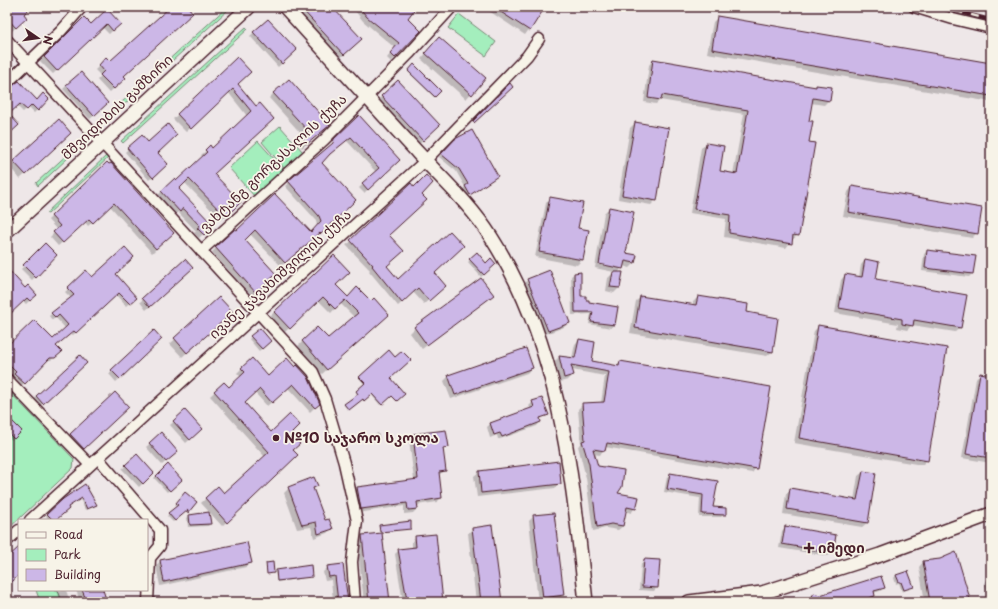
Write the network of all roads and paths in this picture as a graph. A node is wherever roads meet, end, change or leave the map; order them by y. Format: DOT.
graph roads {
  1 [pos="82,7"];
  2 [pos="249,7"];
  3 [pos="285,7"];
  4 [pos="452,7"];
  5 [pos="914,7"];
  6 [pos="991,28"];
  7 [pos="539,39"];
  8 [pos="7,40"];
  9 [pos="28,62"];
  10 [pos="7,83"];
  11 [pos="367,97"];
  12 [pos="102,143"];
  13 [pos="425,161"];
  14 [pos="7,231"];
  15 [pos="201,251"];
  16 [pos="257,312"];
  17 [pos="7,379"];
  18 [pos="98,458"];
  19 [pos="90,465"];
  20 [pos="991,514"];
  21 [pos="31,519"];
  22 [pos="18,531"];
  23 [pos="7,541"];
  24 [pos="148,602"];
  25 [pos="355,602"];
  26 [pos="586,602"];
  27 [pos="689,602"];
  1 -- 9 [label="street"];
  2 -- 12 [label="street, მშვიდობის გამზირი"];
  3 -- 11 [label="street, ვახტანგ გორგასალის ქუჩა"];
  4 -- 11 [label="street, ვახტანგ გორგასალის ქუჩა"];
  5 -- 6 [label="street"];
  7 -- 13 [label="street, ივანე ჯავახიშვილის ქუჩა"];
  8 -- 9 [label="street"];
  9 -- 10 [label="street"];
  9 -- 12 [label="street"];
  11 -- 13 [label="street, ვახტანგ გორგასალის ქუჩა"];
  11 -- 15 [label="street, ვახტანგ გორგასალის ქუჩა"];
  12 -- 14 [label="street, მშვიდობის გამზირი"];
  12 -- 15 [label="street"];
  13 -- 16 [label="street, ივანე ჯავახიშვილის ქუჩა"];
  13 -- 26 [label="street, ვახტანგ გორგასალის ქუჩა"];
  15 -- 16 [label="street"];
  16 -- 18 [label="street, ივანე ჯავახიშვილის ქუჩა"];
  16 -- 25 [label="street"];
  17 -- 19 [label="street"];
  18 -- 19 [label="street, ივანე ჯავახიშვილის ქუჩა"];
  18 -- 24 [label="street"];
  19 -- 21 [label="street, ივანე ჯავახიშვილის ქუჩა"];
  20 -- 27 [label="street"];
  22 -- 23 [label="street"];
}
